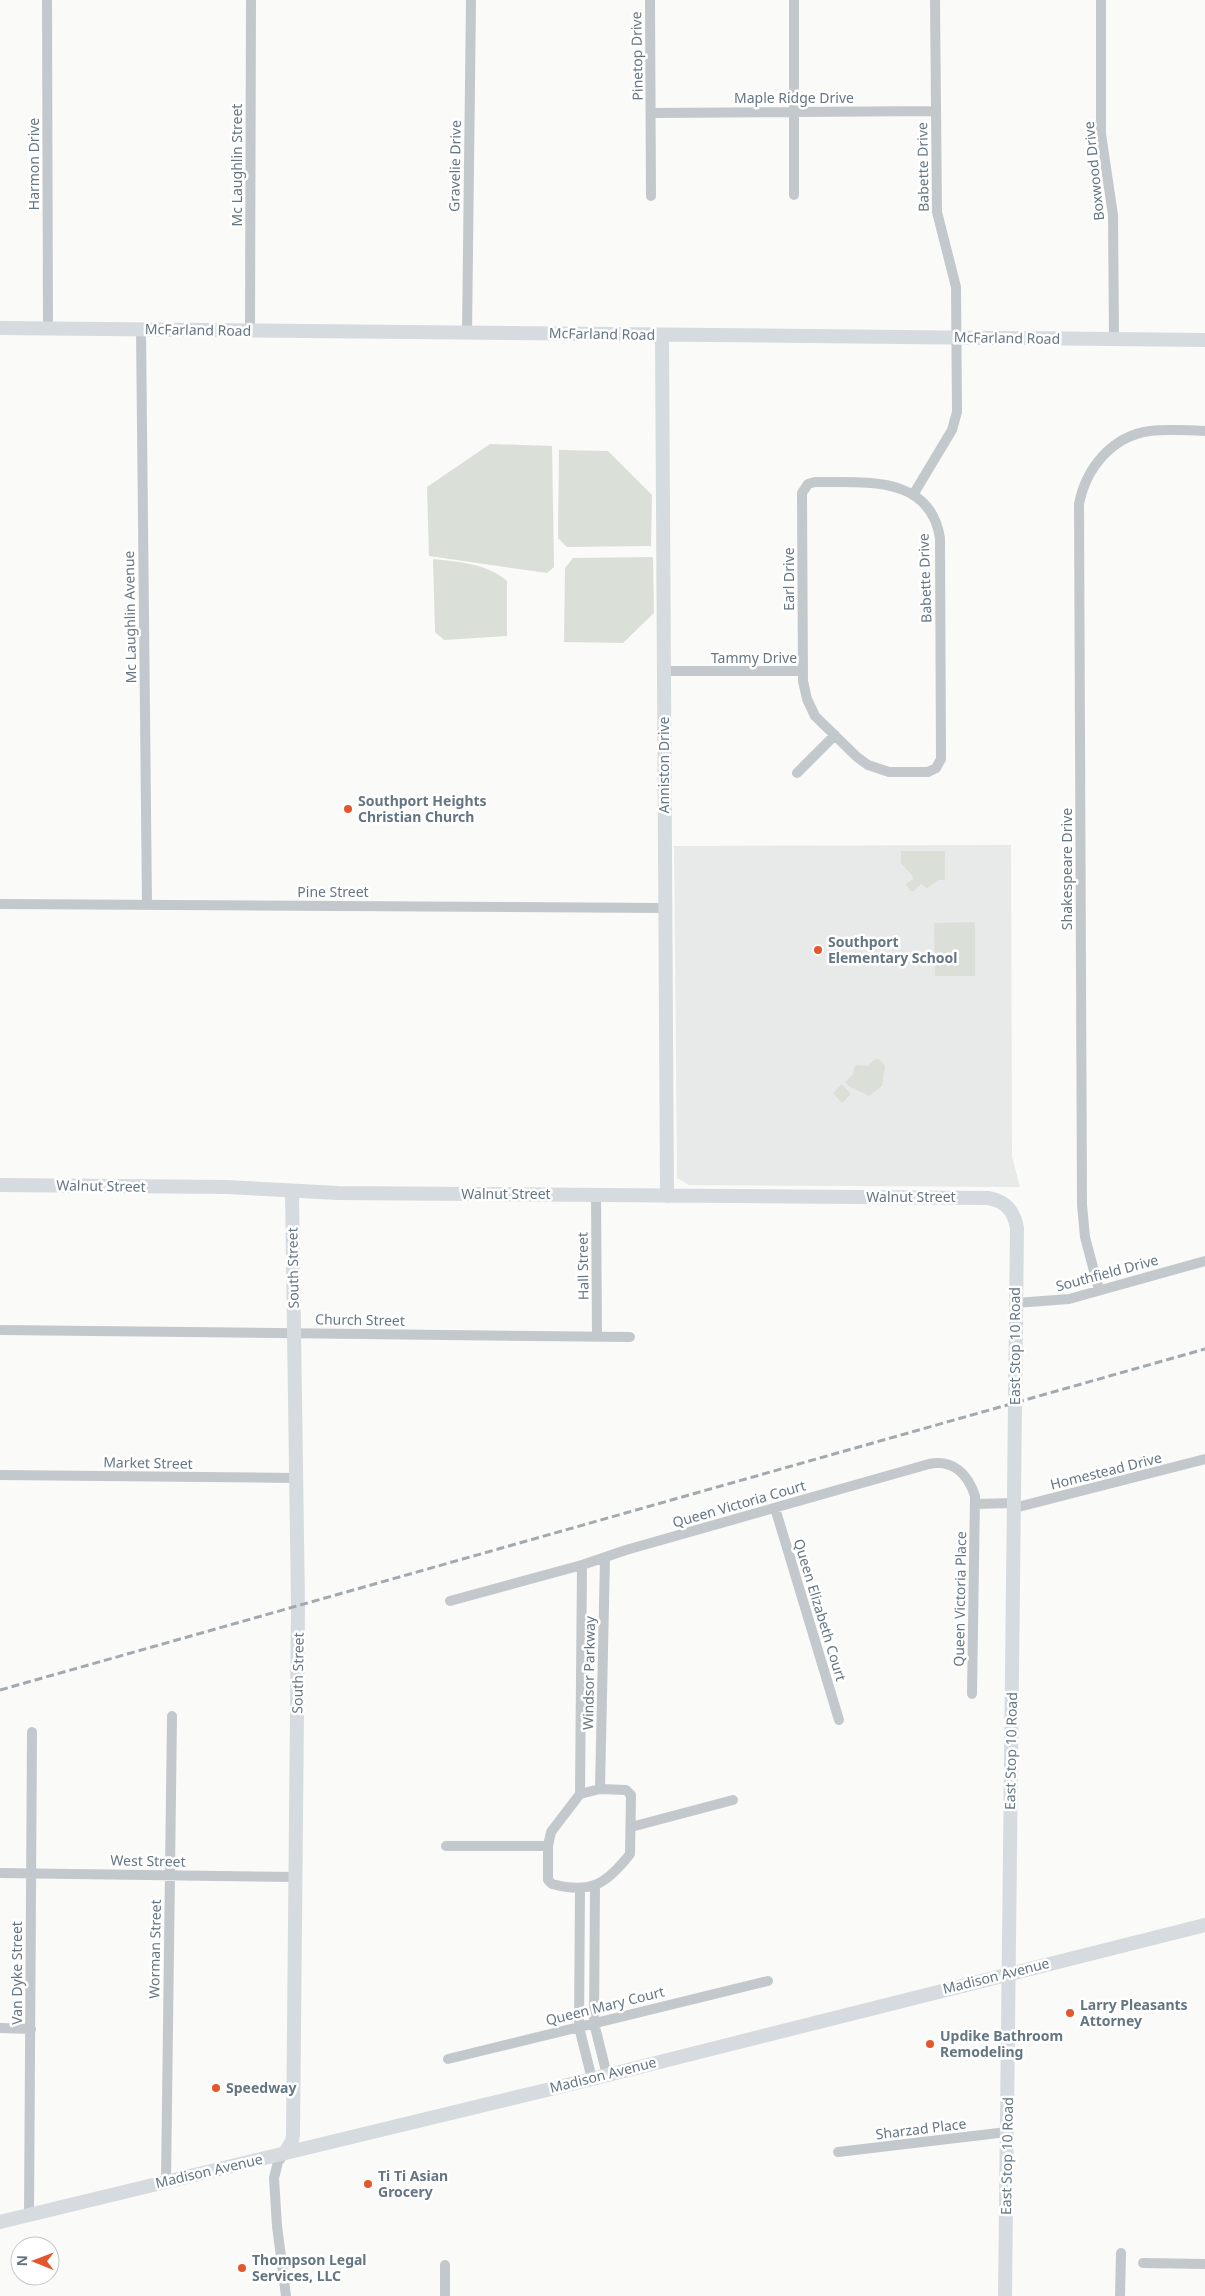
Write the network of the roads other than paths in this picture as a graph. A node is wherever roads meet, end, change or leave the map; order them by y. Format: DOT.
graph roads {
  1 [pos="47,0"];
  2 [pos="251,0"];
  3 [pos="471,0"];
  4 [pos="650,0"];
  5 [pos="794,0"];
  6 [pos="935,0"];
  7 [pos="1101,0"];
  8 [pos="936,111"];
  9 [pos="794,112"];
  10 [pos="652,113"];
  11 [pos="794,195"];
  12 [pos="651,196"];
  13 [pos="0,328"];
  14 [pos="48,329"];
  15 [pos="141,330"];
  16 [pos="250,331"];
  17 [pos="467,333"];
  18 [pos="662,335"];
  19 [pos="956,338"];
  20 [pos="1114,339"];
  21 [pos="1205,340"];
  22 [pos="1205,430"];
  23 [pos="913,495"];
  24 [pos="664,671"];
  25 [pos="803,671"];
  26 [pos="835,735"];
  27 [pos="937,767"];
  28 [pos="797,773"];
  29 [pos="0,904"];
  30 [pos="147,905"];
  31 [pos="665,908"];
  32 [pos="0,1185"];
  33 [pos="292,1191"];
  34 [pos="596,1195"];
  35 [pos="666,1196"];
  36 [pos="1009,1207"];
  37 [pos="1205,1261"];
  38 [pos="1099,1290"];
  39 [pos="1015,1303"];
  40 [pos="0,1330"];
  41 [pos="294,1334"];
  42 [pos="597,1336"];
  43 [pos="630,1336"];
  44 [pos="1205,1459"];
  45 [pos="0,1476"];
  46 [pos="297,1478"];
  47 [pos="975,1504"];
  48 [pos="1014,1506"];
  49 [pos="775,1508"];
  50 [pos="605,1558"];
  51 [pos="582,1565"];
  52 [pos="450,1601"];
  53 [pos="972,1694"];
  54 [pos="172,1716"];
  55 [pos="839,1720"];
  56 [pos="32,1732"];
  57 [pos="600,1789"];
  58 [pos="580,1794"];
  59 [pos="733,1800"];
  60 [pos="631,1826"];
  61 [pos="446,1846"];
  62 [pos="548,1846"];
  63 [pos="0,1873"];
  64 [pos="31,1874"];
  65 [pos="170,1875"];
  66 [pos="296,1877"];
  67 [pos="595,1886"];
  68 [pos="580,1888"];
  69 [pos="1205,1925"];
  70 [pos="1010,1973"];
  71 [pos="768,1980"];
  72 [pos="594,2023"];
  73 [pos="579,2027"];
  74 [pos="0,2028"];
  75 [pos="31,2029"];
  76 [pos="448,2059"];
  77 [pos="607,2074"];
  78 [pos="592,2079"];
  79 [pos="1007,2132"];
  80 [pos="838,2152"];
  81 [pos="285,2153"];
  82 [pos="166,2182"];
  83 [pos="29,2214"];
  84 [pos="0,2222"];
  85 [pos="1121,2253"];
  86 [pos="1143,2264"];
  87 [pos="1205,2264"];
  88 [pos="445,2265"];
  89 [pos="286,2296"];
  90 [pos="444,2296"];
  91 [pos="1005,2296"];
  92 [pos="1120,2296"];
  1 -- 14 [label="street, Harmon Drive"];
  2 -- 16 [label="street, Mc Laughlin Street"];
  3 -- 17 [label="street, Gravelie Drive"];
  4 -- 10 [label="street, Pinetop Drive"];
  5 -- 9 [label="street"];
  6 -- 8 [label="street, Babette Drive"];
  7 -- 20 [label="street, Boxwood Drive"];
  8 -- 9 [label="street, Maple Ridge Drive"];
  8 -- 19 [label="street, Babette Drive"];
  9 -- 10 [label="street, Maple Ridge Drive"];
  9 -- 11 [label="street"];
  10 -- 12 [label="street, Pinetop Drive"];
  13 -- 14 [label="street, McFarland Road"];
  14 -- 15 [label="street, McFarland Road"];
  15 -- 16 [label="street, McFarland Road"];
  15 -- 30 [label="street, Mc Laughlin Avenue"];
  16 -- 17 [label="street, McFarland Road"];
  17 -- 18 [label="street, McFarland Road"];
  18 -- 19 [label="street, McFarland Road"];
  18 -- 24 [label="street, Anniston Drive"];
  19 -- 20 [label="street, McFarland Road"];
  19 -- 23 [label="street, Babette Drive"];
  20 -- 21 [label="street, McFarland Road"];
  22 -- 38 [label="street, Shakespeare Drive"];
  23 -- 25 [label="street, Earl Drive"];
  23 -- 27 [label="street, Babette Drive"];
  24 -- 25 [label="street, Tammy Drive"];
  24 -- 31 [label="street, Anniston Drive"];
  25 -- 26 [label="street, Tammy Drive"];
  26 -- 27 [label="street, Tammy Drive"];
  26 -- 28 [label="street"];
  29 -- 30 [label="street, Pine Street"];
  30 -- 31 [label="street, Pine Street"];
  31 -- 35 [label="street, Anniston Drive"];
  32 -- 33 [label="street, Walnut Street"];
  33 -- 34 [label="street, Walnut Street"];
  33 -- 41 [label="street, South Street"];
  34 -- 35 [label="street, Walnut Street"];
  34 -- 42 [label="street, Hall Street"];
  35 -- 36 [label="street, Walnut Street"];
  36 -- 39 [label="street, East Stop 10 Road"];
  37 -- 38 [label="street, Southfield Drive"];
  38 -- 39 [label="street, Southfield Drive"];
  39 -- 48 [label="street, East Stop 10 Road"];
  40 -- 41 [label="street, Church Street"];
  41 -- 42 [label="street, Church Street"];
  41 -- 46 [label="street, South Street"];
  42 -- 43 [label="street, Church Street"];
  44 -- 48 [label="street, Homestead Drive"];
  45 -- 46 [label="street, Market Street"];
  46 -- 66 [label="street, South Street"];
  47 -- 48 [label="street"];
  47 -- 49 [label="street, Queen Victoria Court"];
  47 -- 53 [label="street, Queen Victoria Place"];
  48 -- 70 [label="street, East Stop 10 Road"];
  49 -- 50 [label="street, Queen Victoria Court"];
  49 -- 55 [label="street, Queen Elizabeth Court"];
  50 -- 51 [label="street, Queen Victoria Court"];
  50 -- 57 [label="street, Windsor Parkway"];
  51 -- 52 [label="street, Queen Victoria Court"];
  51 -- 58 [label="street, Windsor Parkway"];
  54 -- 65 [label="street, Worman Street"];
  56 -- 64 [label="street, Van Dyke Street"];
  57 -- 58 [label="street"];
  57 -- 60 [label="street"];
  58 -- 62 [label="street"];
  59 -- 60 [label="street"];
  60 -- 67 [label="street"];
  61 -- 62 [label="street"];
  62 -- 68 [label="street"];
  63 -- 64 [label="street, West Street"];
  64 -- 65 [label="street, West Street"];
  64 -- 75 [label="street, Van Dyke Street"];
  65 -- 66 [label="street, West Street"];
  65 -- 82 [label="street, Worman Street"];
  66 -- 81 [label="street, South Street"];
  67 -- 68 [label="street"];
  67 -- 72 [label="street"];
  68 -- 73 [label="street"];
  69 -- 70 [label="street, Madison Avenue"];
  70 -- 77 [label="street, Madison Avenue"];
  70 -- 79 [label="street, East Stop 10 Road"];
  71 -- 72 [label="street, Queen Mary Court"];
  72 -- 73 [label="street, Queen Mary Court"];
  72 -- 77 [label="street"];
  73 -- 76 [label="street, Queen Mary Court"];
  73 -- 78 [label="street"];
  74 -- 75 [label="street"];
  75 -- 83 [label="street, Van Dyke Street"];
  77 -- 78 [label="street, Madison Avenue"];
  78 -- 81 [label="street, Madison Avenue"];
  79 -- 80 [label="street, Sharzad Place"];
  79 -- 91 [label="street, East Stop 10 Road"];
  81 -- 82 [label="street, Madison Avenue"];
  81 -- 89 [label="street"];
  82 -- 83 [label="street, Madison Avenue"];
  83 -- 84 [label="street, Madison Avenue"];
  85 -- 92 [label="street"];
  86 -- 87 [label="street"];
  88 -- 90 [label="street"];
}
